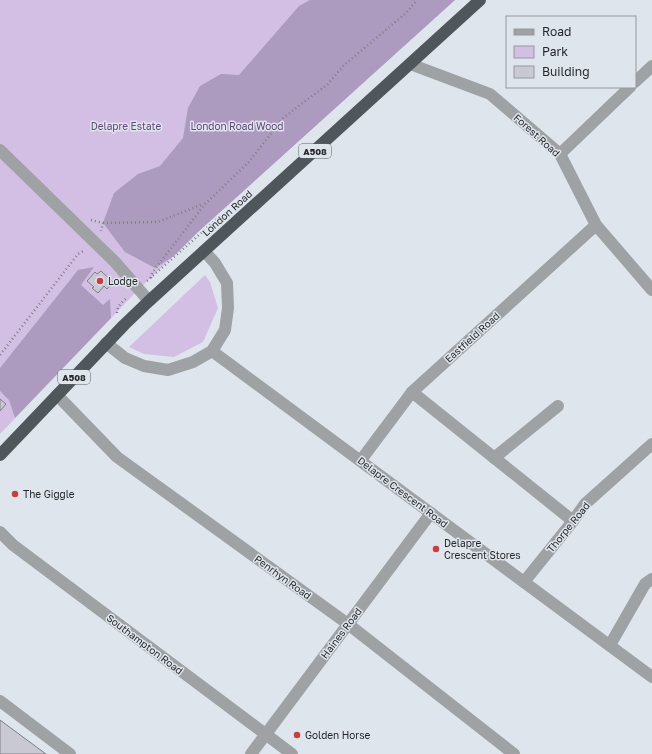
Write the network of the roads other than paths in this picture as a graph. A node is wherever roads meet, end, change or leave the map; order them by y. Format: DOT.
graph roads {
  1 [pos="480,0"];
  2 [pos="410,64"];
  3 [pos="652,66"];
  4 [pos="636,81"];
  5 [pos="629,88"];
  6 [pos="0,150"];
  7 [pos="560,154"];
  8 [pos="596,225"];
  9 [pos="204,251"];
  10 [pos="652,289"];
  11 [pos="149,301"];
  12 [pos="106,343"];
  13 [pos="212,351"];
  14 [pos="412,392"];
  15 [pos="57,395"];
  16 [pos="558,406"];
  17 [pos="652,444"];
  18 [pos="0,455"];
  19 [pos="494,458"];
  20 [pos="361,460"];
  21 [pos="431,513"];
  22 [pos="573,521"];
  23 [pos="0,532"];
  24 [pos="652,579"];
  25 [pos="524,582"];
  26 [pos="348,624"];
  27 [pos="610,645"];
  28 [pos="652,677"];
  29 [pos="0,701"];
  30 [pos="266,734"];
  31 [pos="70,754"];
  32 [pos="251,754"];
  33 [pos="292,754"];
  34 [pos="514,754"];
  1 -- 2 [label="highway, London Road / A508"];
  2 -- 7 [label="street, Forest Road"];
  2 -- 9 [label="highway, London Road / A508"];
  3 -- 4 [label="street"];
  5 -- 7 [label="street"];
  6 -- 11 [label="street"];
  7 -- 8 [label="street, Forest Road"];
  8 -- 10 [label="street, Forest Road"];
  8 -- 14 [label="street, Eastfield Road"];
  9 -- 11 [label="highway, London Road / A508"];
  9 -- 13 [label="street"];
  11 -- 12 [label="highway, London Road / A508"];
  12 -- 13 [label="street"];
  12 -- 15 [label="highway, London Road / A508"];
  13 -- 20 [label="street, Delapre Crescent Road"];
  14 -- 19 [label="street"];
  14 -- 20 [label="street, Eastfield Road"];
  15 -- 18 [label="highway, London Road / A508"];
  15 -- 26 [label="street, Penrhyn Road"];
  16 -- 19 [label="street"];
  17 -- 22 [label="street, Thorpe Road"];
  19 -- 22 [label="street"];
  20 -- 21 [label="street, Delapre Crescent Road"];
  21 -- 25 [label="street, Delapre Crescent Road"];
  21 -- 26 [label="street, Haines Road"];
  22 -- 25 [label="street, Thorpe Road"];
  23 -- 30 [label="street, Southampton Road"];
  24 -- 27 [label="street"];
  25 -- 27 [label="street, Delapre Crescent Road"];
  26 -- 30 [label="street, Haines Road"];
  26 -- 34 [label="street, Penrhyn Road"];
  27 -- 28 [label="street, Delapre Crescent Road"];
  29 -- 31 [label="street"];
  30 -- 32 [label="street, Haines Road"];
  30 -- 33 [label="street, Southampton Road"];
}
